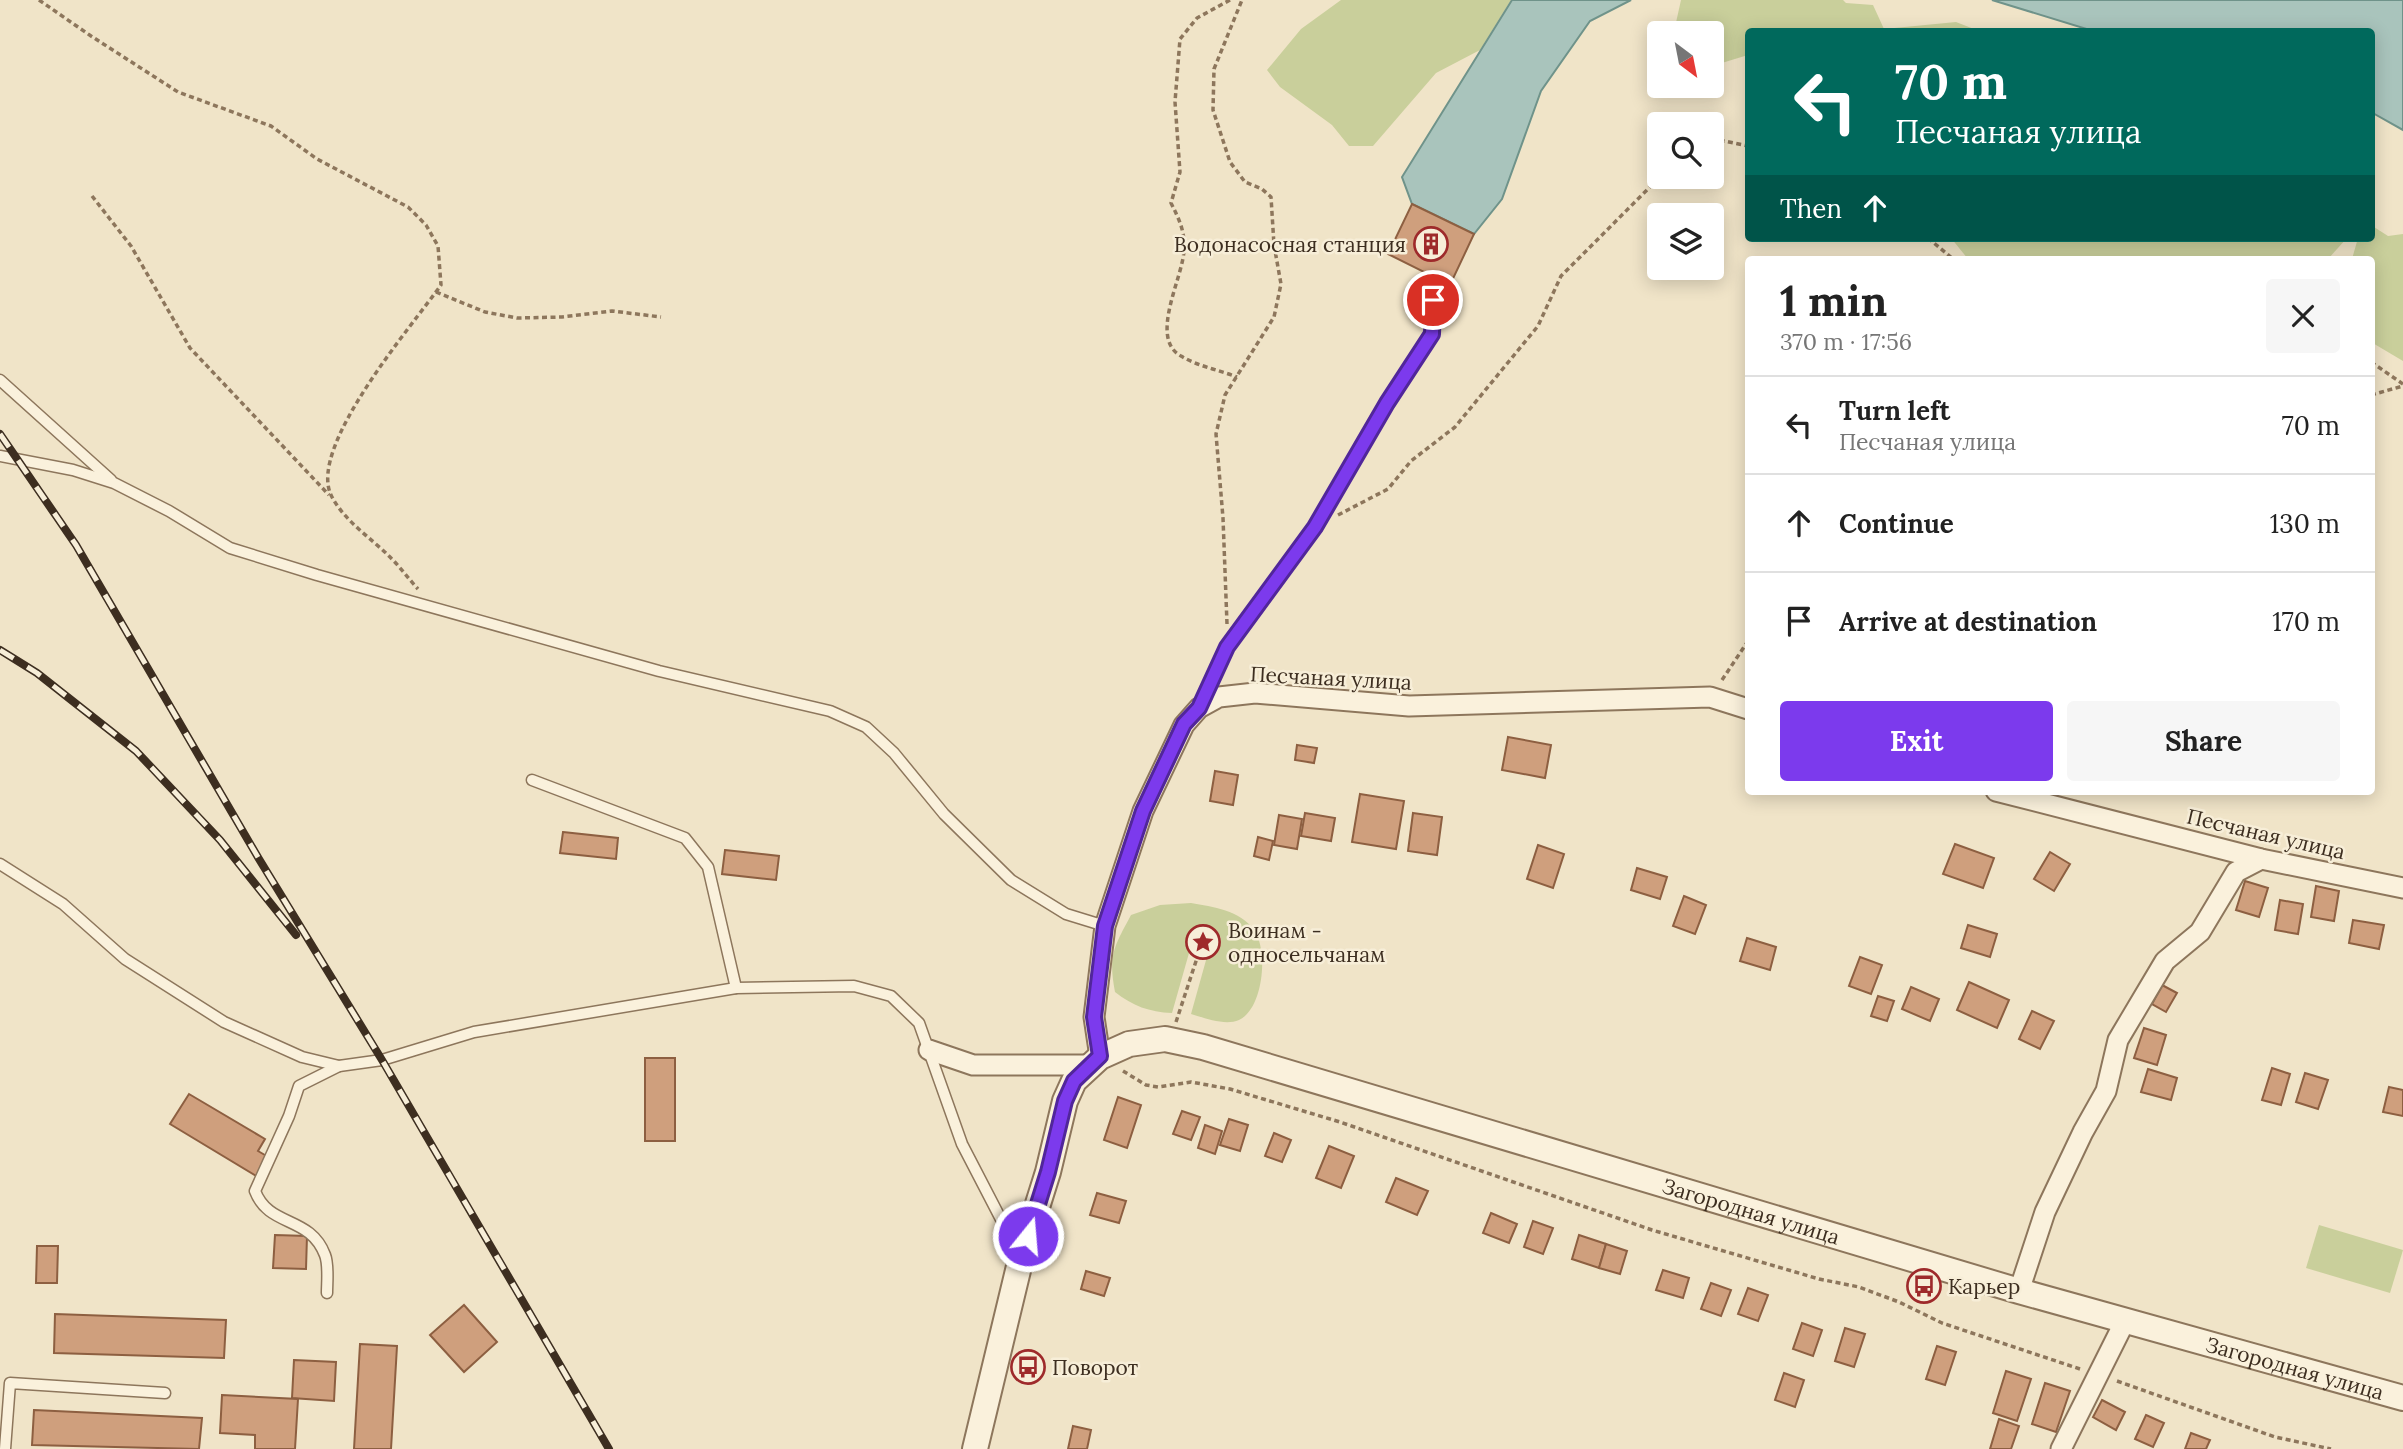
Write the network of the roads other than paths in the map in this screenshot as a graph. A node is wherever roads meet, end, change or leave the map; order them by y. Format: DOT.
graph roads {
  1 [pos="1433,300"];
  2 [pos="0,380"];
  3 [pos="0,456"];
  4 [pos="114,483"];
  5 [pos="1199,708"];
  6 [pos="1745,708"];
  7 [pos="532,780"];
  8 [pos="2012,795"];
  9 [pos="2261,859"];
  10 [pos="0,864"];
  11 [pos="2403,888"];
  12 [pos="1105,926"];
  13 [pos="736,988"];
  14 [pos="929,1050"];
  15 [pos="1095,1061"];
  16 [pos="339,1066"];
  17 [pos="1021,1258"];
  18 [pos="2019,1291"];
  19 [pos="327,1293"];
  20 [pos="2126,1319"];
  21 [pos="165,1393"];
  22 [pos="2403,1398"];
  23 [pos="5,1449"];
  24 [pos="975,1449"];
  25 [pos="2062,1449"];
  1 -- 5 [label="lane"];
  2 -- 4 [label="lane"];
  3 -- 4 [label="lane"];
  4 -- 12 [label="lane"];
  5 -- 6 [label="street, Песчаная улица"];
  5 -- 12 [label="street"];
  7 -- 13 [label="lane"];
  8 -- 9 [label="street, Песчаная улица"];
  9 -- 11 [label="street, Песчаная улица"];
  9 -- 18 [label="street"];
  10 -- 16 [label="lane"];
  12 -- 15 [label="street"];
  13 -- 14 [label="lane"];
  13 -- 16 [label="lane"];
  14 -- 15 [label="street"];
  14 -- 17 [label="lane"];
  15 -- 17 [label="street"];
  15 -- 18 [label="street, Загородная улица"];
  16 -- 19 [label="lane"];
  17 -- 24 [label="street"];
  18 -- 20 [label="street, Загородная улица"];
  20 -- 22 [label="street, Загородная улица"];
  20 -- 25 [label="street"];
  21 -- 23 [label="lane"];
}
